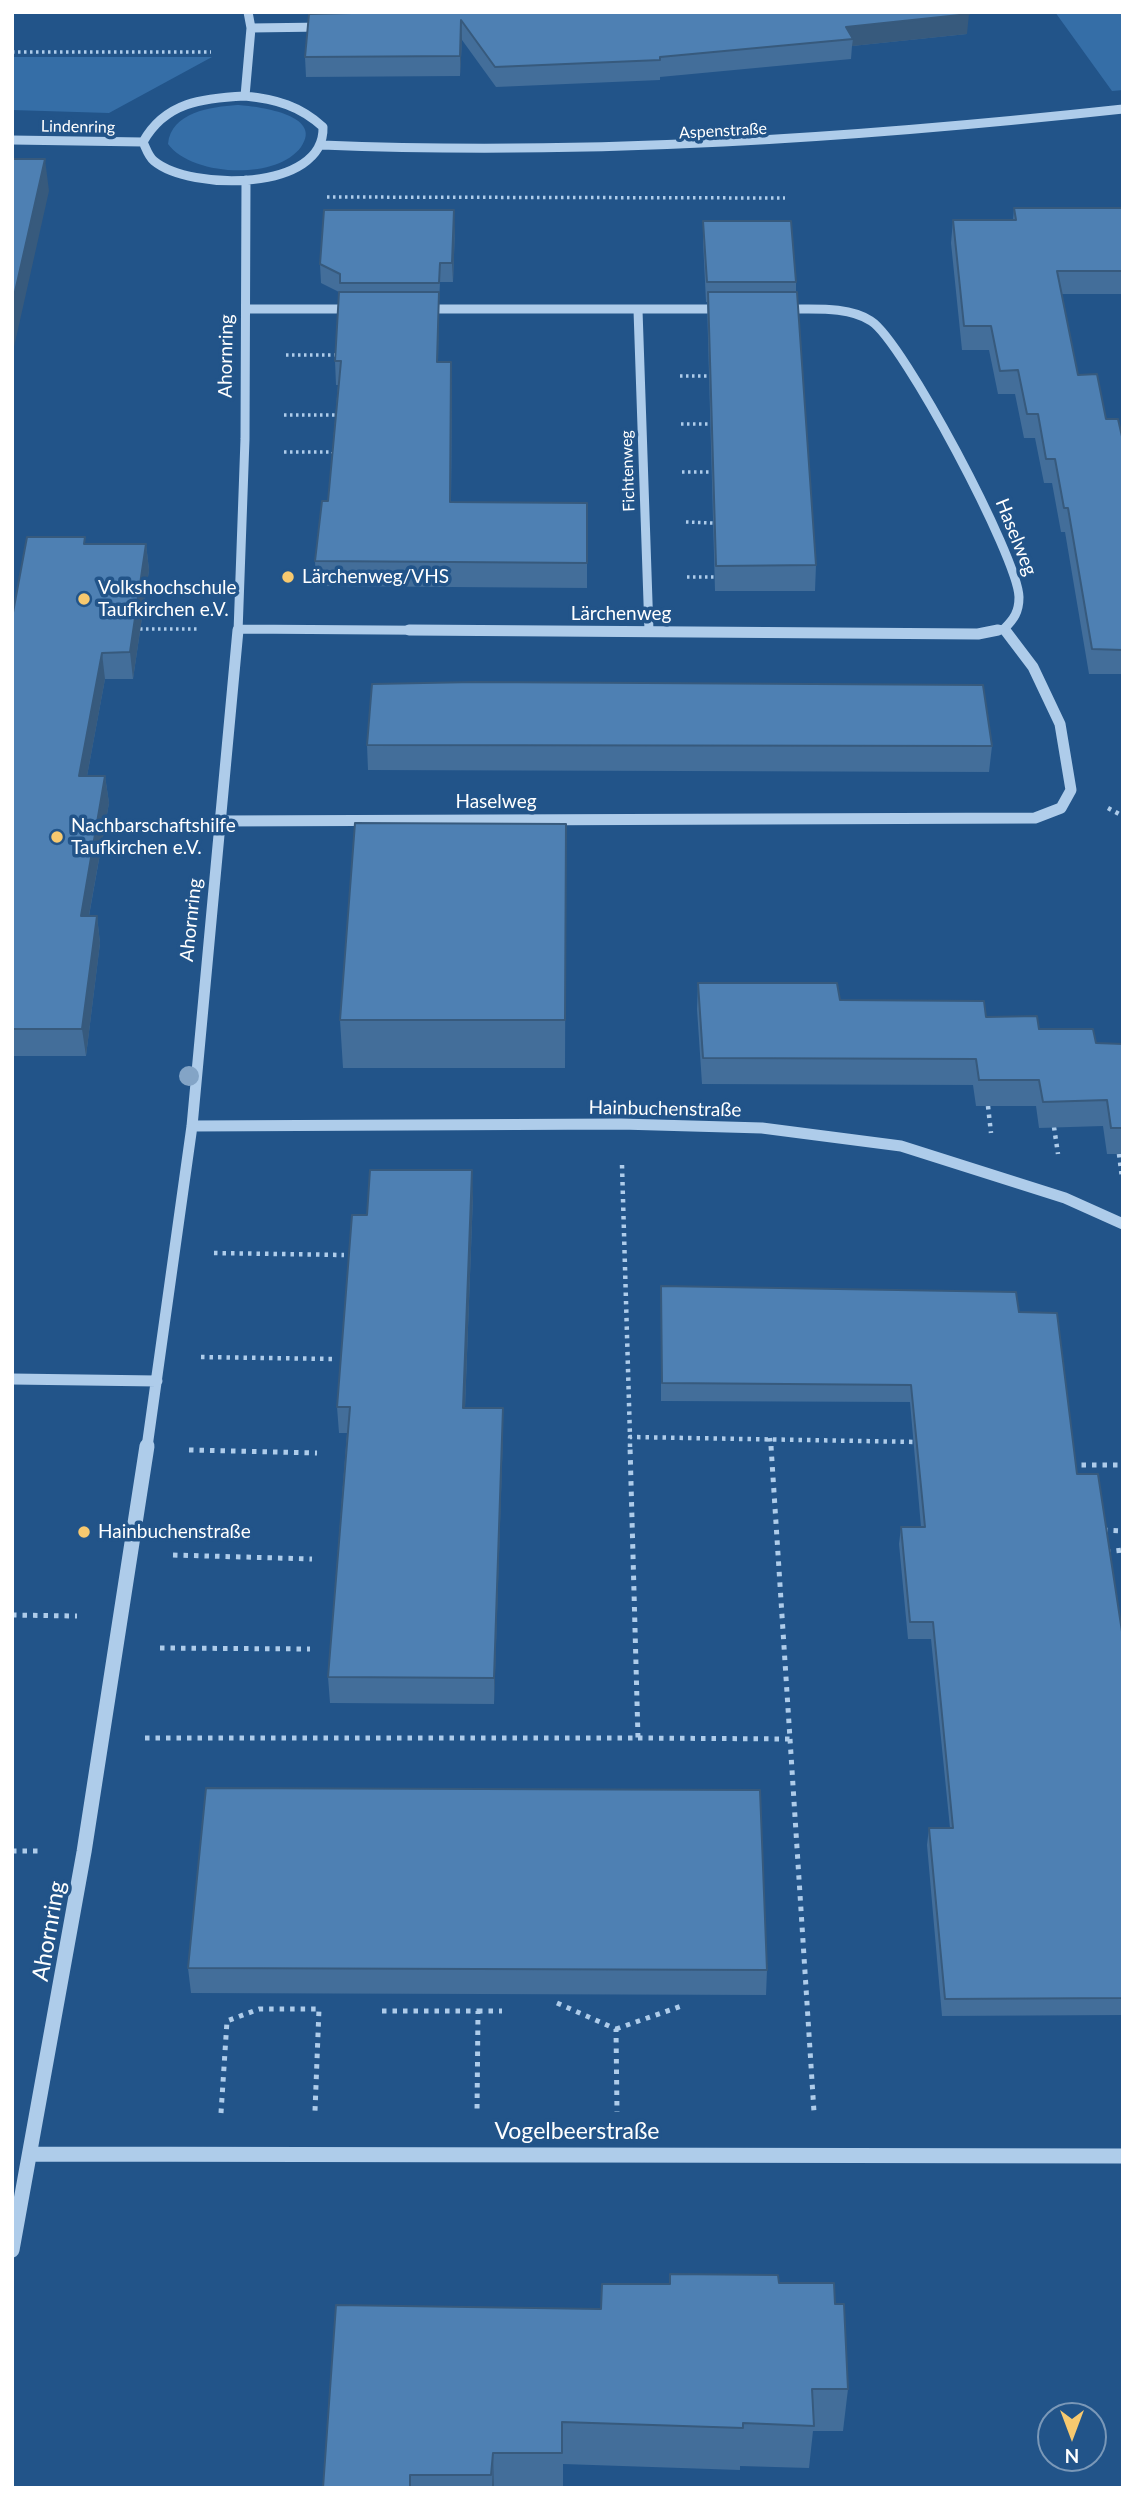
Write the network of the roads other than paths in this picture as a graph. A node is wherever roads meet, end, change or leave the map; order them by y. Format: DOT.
graph roads {
  1 [pos="248,12"];
  2 [pos="334,26"];
  3 [pos="251,28"];
  4 [pos="245,96"];
  5 [pos="1123,109"];
  6 [pos="12,140"];
  7 [pos="143,142"];
  8 [pos="322,145"];
  9 [pos="246,180"];
  10 [pos="246,309"];
  11 [pos="372,309"];
  12 [pos="414,309"];
  13 [pos="737,309"];
  14 [pos="765,309"];
  15 [pos="638,310"];
  16 [pos="238,629"];
  17 [pos="1004,629"];
  18 [pos="649,632"];
  19 [pos="220,821"];
  20 [pos="192,1126"];
  21 [pos="1123,1224"];
  22 [pos="12,1379"];
  23 [pos="157,1381"];
  24 [pos="31,2154"];
  25 [pos="1123,2156"];
  26 [pos="12,2250"];
  1 -- 3 [label="street"];
  2 -- 3 [label="street"];
  3 -- 4 [label="street"];
  4 -- 7 [label="street"];
  4 -- 8 [label="street"];
  5 -- 8 [label="street, Aspenstraße"];
  6 -- 7 [label="street, Lindenring"];
  7 -- 9 [label="street"];
  8 -- 9 [label="street"];
  9 -- 10 [label="street, Ahornring"];
  10 -- 11 [label="street"];
  10 -- 16 [label="street, Ahornring"];
  12 -- 15 [label="street"];
  13 -- 15 [label="street"];
  14 -- 17 [label="street, Haselweg"];
  15 -- 18 [label="street, Fichtenweg"];
  16 -- 18 [label="street, Lärchenweg"];
  16 -- 19 [label="street, Ahornring"];
  17 -- 18 [label="street, Lärchenweg"];
  17 -- 19 [label="street, Haselweg"];
  19 -- 20 [label="street, Ahornring"];
  20 -- 21 [label="street, Hainbuchenstraße"];
  20 -- 23 [label="street, Ahornring"];
  22 -- 23 [label="street"];
  23 -- 24 [label="street, Ahornring"];
  24 -- 25 [label="street, Vogelbeerstraße"];
  24 -- 26 [label="street, Ahornring"];
}
